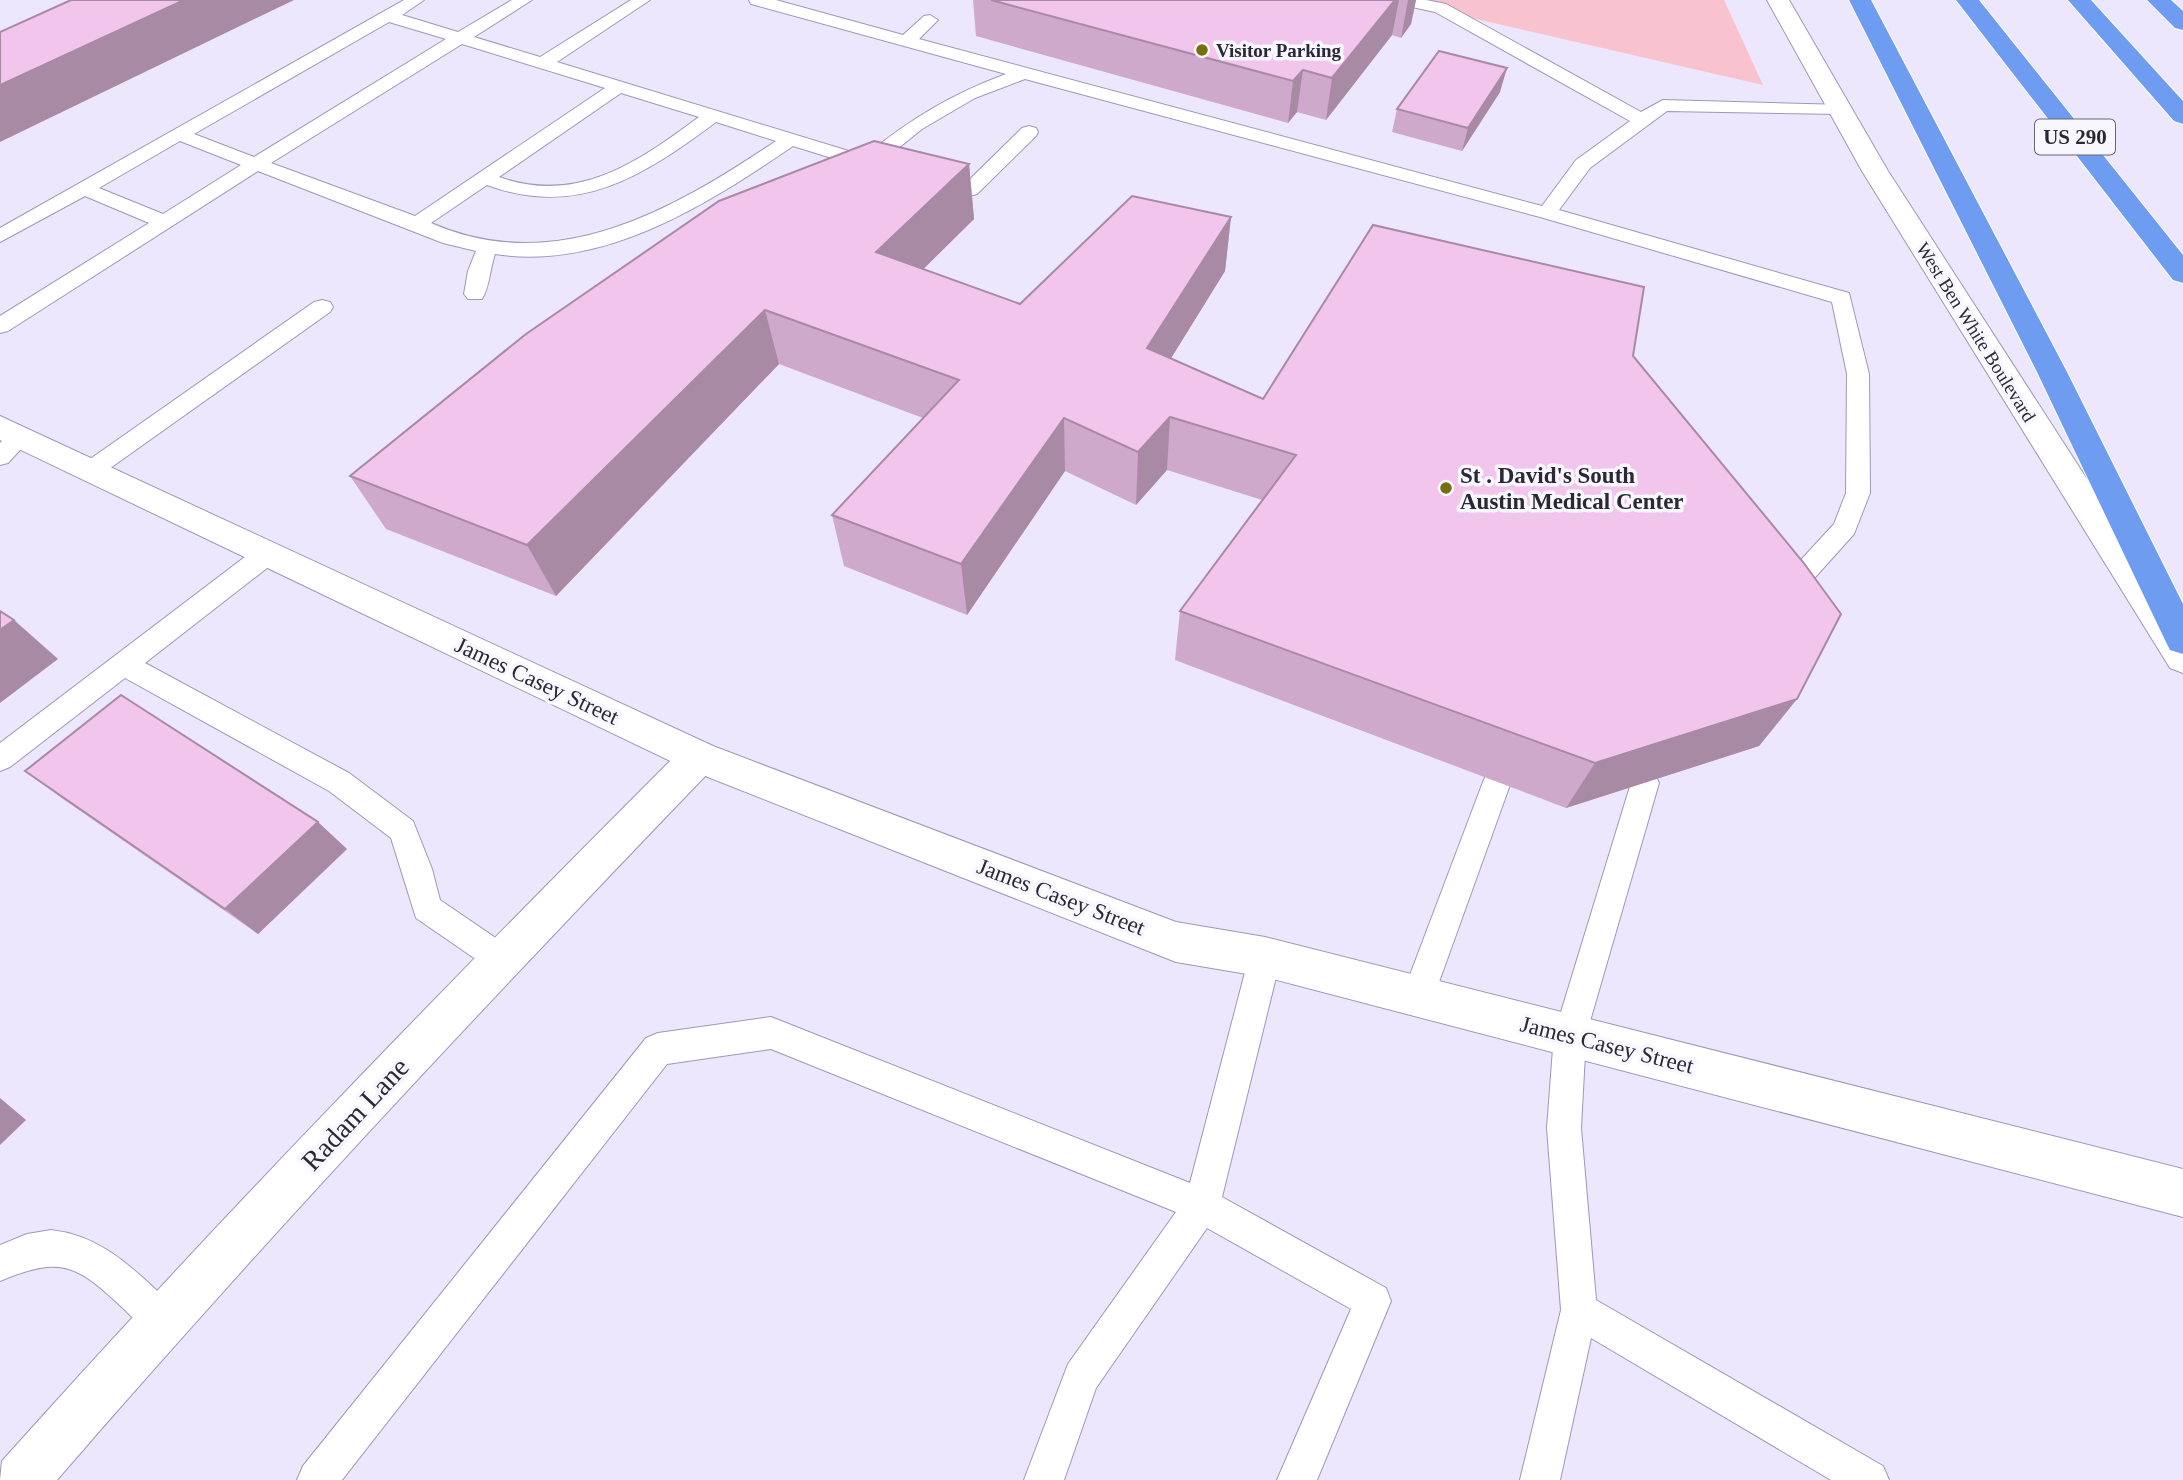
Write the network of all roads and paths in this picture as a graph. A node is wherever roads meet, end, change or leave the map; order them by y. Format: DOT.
graph roads {
  1 [pos="416,0"];
  2 [pos="524,0"];
  3 [pos="642,0"];
  4 [pos="757,0"];
  5 [pos="1404,0"];
  6 [pos="1778,0"];
  7 [pos="1860,0"];
  8 [pos="1968,0"];
  9 [pos="2079,0"];
  10 [pos="2158,0"];
  11 [pos="387,16"];
  12 [pos="930,20"];
  13 [pos="2183,23"];
  14 [pos="460,38"];
  15 [pos="906,41"];
  16 [pos="1067,62"];
  17 [pos="543,63"];
  18 [pos="1024,73"];
  19 [pos="1049,79"];
  20 [pos="618,87"];
  21 [pos="1840,109"];
  22 [pos="713,116"];
  23 [pos="2183,116"];
  24 [pos="1642,120"];
  25 [pos="1281,121"];
  26 [pos="1028,132"];
  27 [pos="178,134"];
  28 [pos="1268,137"];
  29 [pos="790,140"];
  30 [pos="868,163"];
  31 [pos="256,164"];
  32 [pos="894,170"];
  33 [pos="919,176"];
  34 [pos="484,178"];
  35 [pos="83,188"];
  36 [pos="1546,213"];
  37 [pos="165,222"];
  38 [pos="417,224"];
  39 [pos="0,236"];
  40 [pos="488,246"];
  41 [pos="2183,274"];
  42 [pos="475,293"];
  43 [pos="322,307"];
  44 [pos="0,326"];
  45 [pos="7,440"];
  46 [pos="91,470"];
  47 [pos="267,554"];
  48 [pos="1767,613"];
  49 [pos="2183,640"];
  50 [pos="2183,658"];
  51 [pos="124,664"];
  52 [pos="699,757"];
  53 [pos="0,759"];
  54 [pos="1497,782"];
  55 [pos="1645,783"];
  56 [pos="1265,957"];
  57 [pos="501,959"];
  58 [pos="1418,996"];
  59 [pos="1570,1035"];
  60 [pos="2183,1193"];
  61 [pos="1202,1205"];
  62 [pos="0,1263"];
  63 [pos="1579,1310"];
  64 [pos="162,1321"];
  65 [pos="21,1480"];
  66 [pos="317,1480"];
  67 [pos="1044,1480"];
  68 [pos="1297,1480"];
  69 [pos="1539,1480"];
  70 [pos="1870,1480"];
  1 -- 11 [label="lane"];
  2 -- 14 [label="lane"];
  3 -- 17 [label="lane"];
  4 -- 15 [label="lane"];
  5 -- 24 [label="lane"];
  6 -- 21 [label="street, West Ben White Boulevard"];
  7 -- 49 [label="highway"];
  8 -- 41 [label="highway, US 290"];
  9 -- 23 [label="highway"];
  10 -- 13 [label="highway"];
  11 -- 14 [label="lane"];
  11 -- 27 [label="lane"];
  12 -- 15 [label="lane"];
  14 -- 17 [label="lane"];
  14 -- 31 [label="lane"];
  15 -- 18 [label="lane"];
  16 -- 19 [label="lane"];
  17 -- 20 [label="lane"];
  18 -- 19 [label="lane"];
  18 -- 30 [label="lane"];
  19 -- 28 [label="lane"];
  20 -- 22 [label="lane"];
  20 -- 34 [label="lane"];
  21 -- 24 [label="lane"];
  21 -- 50 [label="street, West Ben White Boulevard"];
  22 -- 29 [label="lane"];
  22 -- 34 [label="lane"];
  24 -- 36 [label="lane"];
  25 -- 28 [label="lane"];
  26 -- 33 [label="lane"];
  27 -- 31 [label="lane"];
  27 -- 35 [label="lane"];
  28 -- 36 [label="lane"];
  29 -- 30 [label="lane"];
  29 -- 40 [label="lane"];
  30 -- 32 [label="lane"];
  31 -- 37 [label="lane"];
  31 -- 38 [label="lane"];
  34 -- 38 [label="lane"];
  35 -- 37 [label="lane"];
  35 -- 39 [label="lane"];
  36 -- 48 [label="lane"];
  37 -- 44 [label="lane"];
  38 -- 40 [label="lane"];
  40 -- 42 [label="lane"];
  43 -- 46 [label="lane"];
  45 -- 46 [label="street, James Casey Street"];
  46 -- 47 [label="street, James Casey Street"];
  47 -- 51 [label="lane"];
  47 -- 52 [label="street, James Casey Street"];
  51 -- 53 [label="lane"];
  51 -- 57 [label="lane"];
  52 -- 56 [label="street, James Casey Street"];
  52 -- 57 [label="street, Radam Lane"];
  54 -- 58 [label="lane"];
  55 -- 59 [label="lane"];
  56 -- 58 [label="street, James Casey Street"];
  56 -- 61 [label="lane"];
  57 -- 64 [label="street, Radam Lane"];
  58 -- 59 [label="street, James Casey Street"];
  59 -- 60 [label="street, James Casey Street"];
  59 -- 63 [label="lane"];
  61 -- 66 [label="lane"];
  61 -- 67 [label="lane"];
  61 -- 68 [label="lane"];
  62 -- 64 [label="lane"];
  63 -- 69 [label="lane"];
  63 -- 70 [label="lane"];
  64 -- 65 [label="street, Radam Lane"];
}
